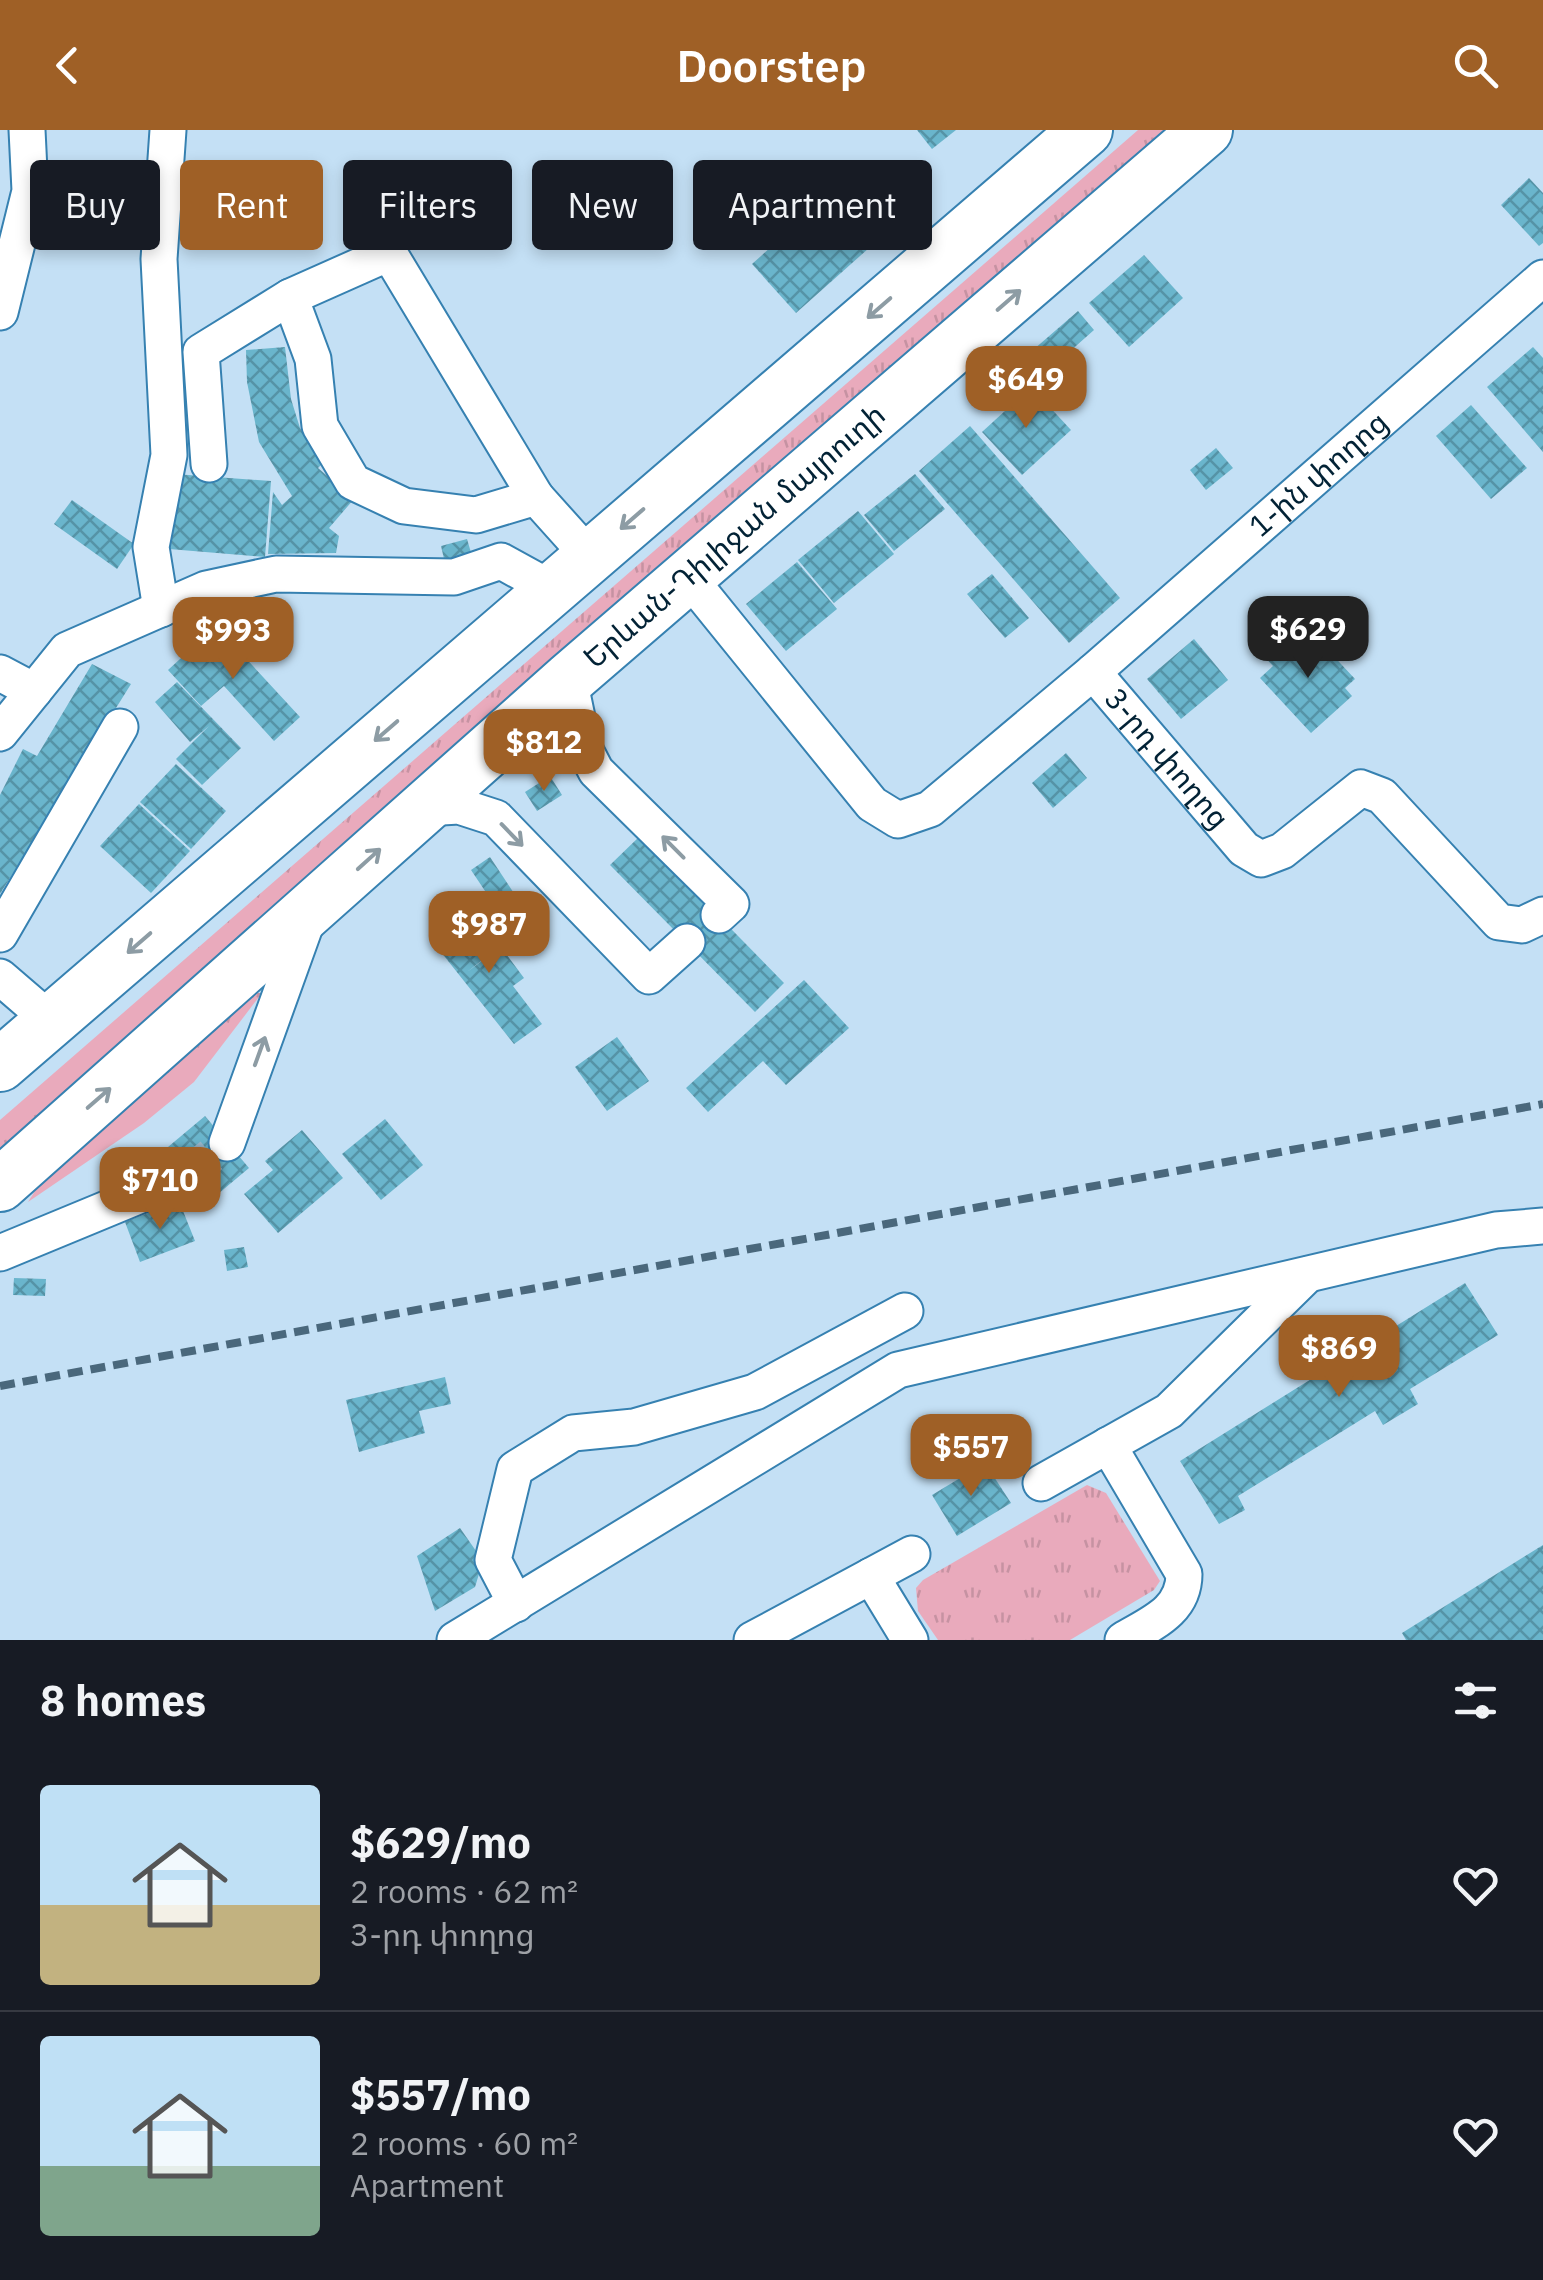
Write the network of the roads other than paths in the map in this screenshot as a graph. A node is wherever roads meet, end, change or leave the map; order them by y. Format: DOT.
graph roads {
  1 [pos="27,130"];
  2 [pos="168,130"];
  3 [pos="1086,130"];
  4 [pos="1206,130"];
  5 [pos="1543,278"];
  6 [pos="290,297"];
  7 [pos="0,312"];
  8 [pos="209,464"];
  9 [pos="536,497"];
  10 [pos="570,572"];
  11 [pos="689,578"];
  12 [pos="161,610"];
  13 [pos="1094,672"];
  14 [pos="0,673"];
  15 [pos="569,679"];
  16 [pos="34,691"];
  17 [pos="120,727"];
  18 [pos="0,733"];
  19 [pos="424,808"];
  20 [pos="310,911"];
  21 [pos="719,915"];
  22 [pos="1543,915"];
  23 [pos="0,934"];
  24 [pos="686,942"];
  25 [pos="0,977"];
  26 [pos="50,1020"];
  27 [pos="0,1065"];
  28 [pos="227,1143"];
  29 [pos="184,1177"];
  30 [pos="0,1185"];
  31 [pos="1543,1226"];
  32 [pos="0,1253"];
  33 [pos="1308,1274"];
  34 [pos="906,1311"];
  35 [pos="1108,1445"];
  36 [pos="1041,1483"];
  37 [pos="912,1554"];
  38 [pos="871,1576"];
  39 [pos="516,1604"];
  40 [pos="1132,1638"];
  41 [pos="455,1640"];
  42 [pos="752,1640"];
  43 [pos="910,1640"];
  1 -- 7 [label="street"];
  2 -- 12 [label="street"];
  3 -- 10 [label="highway, one-way"];
  11 -- 4 [label="highway, Երևան-Դիլիջան մայրուղի, one-way"];
  5 -- 13 [label="street, 1-ին փողոց"];
  6 -- 8 [label="street"];
  6 -- 9 [label="street"];
  6 -- 9 [label="street"];
  9 -- 10 [label="street"];
  10 -- 12 [label="street"];
  10 -- 26 [label="highway, one-way"];
  11 -- 13 [label="street, 3-րդ փողոց"];
  11 -- 15 [label="highway, Երևան-Դիլիջան մայրուղի"];
  12 -- 16 [label="street"];
  13 -- 22 [label="street, 3-րդ փողոց"];
  14 -- 16 [label="street"];
  15 -- 19 [label="highway, Երևան-Դիլիջան մայրուղի"];
  21 -- 15 [label="street, one-way"];
  16 -- 18 [label="street"];
  17 -- 23 [label="street"];
  20 -- 19 [label="highway, Երևան-Դիլիջան մայրուղի, one-way"];
  19 -- 24 [label="street, one-way"];
  28 -- 20 [label="street, one-way"];
  30 -- 20 [label="highway, Երևան-Դիլիջան մայրուղի, one-way"];
  25 -- 26 [label="street"];
  26 -- 27 [label="highway"];
  29 -- 32 [label="street"];
  31 -- 33 [label="street"];
  33 -- 35 [label="street"];
  33 -- 39 [label="street"];
  34 -- 39 [label="street"];
  35 -- 36 [label="street"];
  35 -- 40 [label="street"];
  37 -- 38 [label="street"];
  38 -- 42 [label="street"];
  38 -- 43 [label="street"];
  39 -- 41 [label="street"];
}
